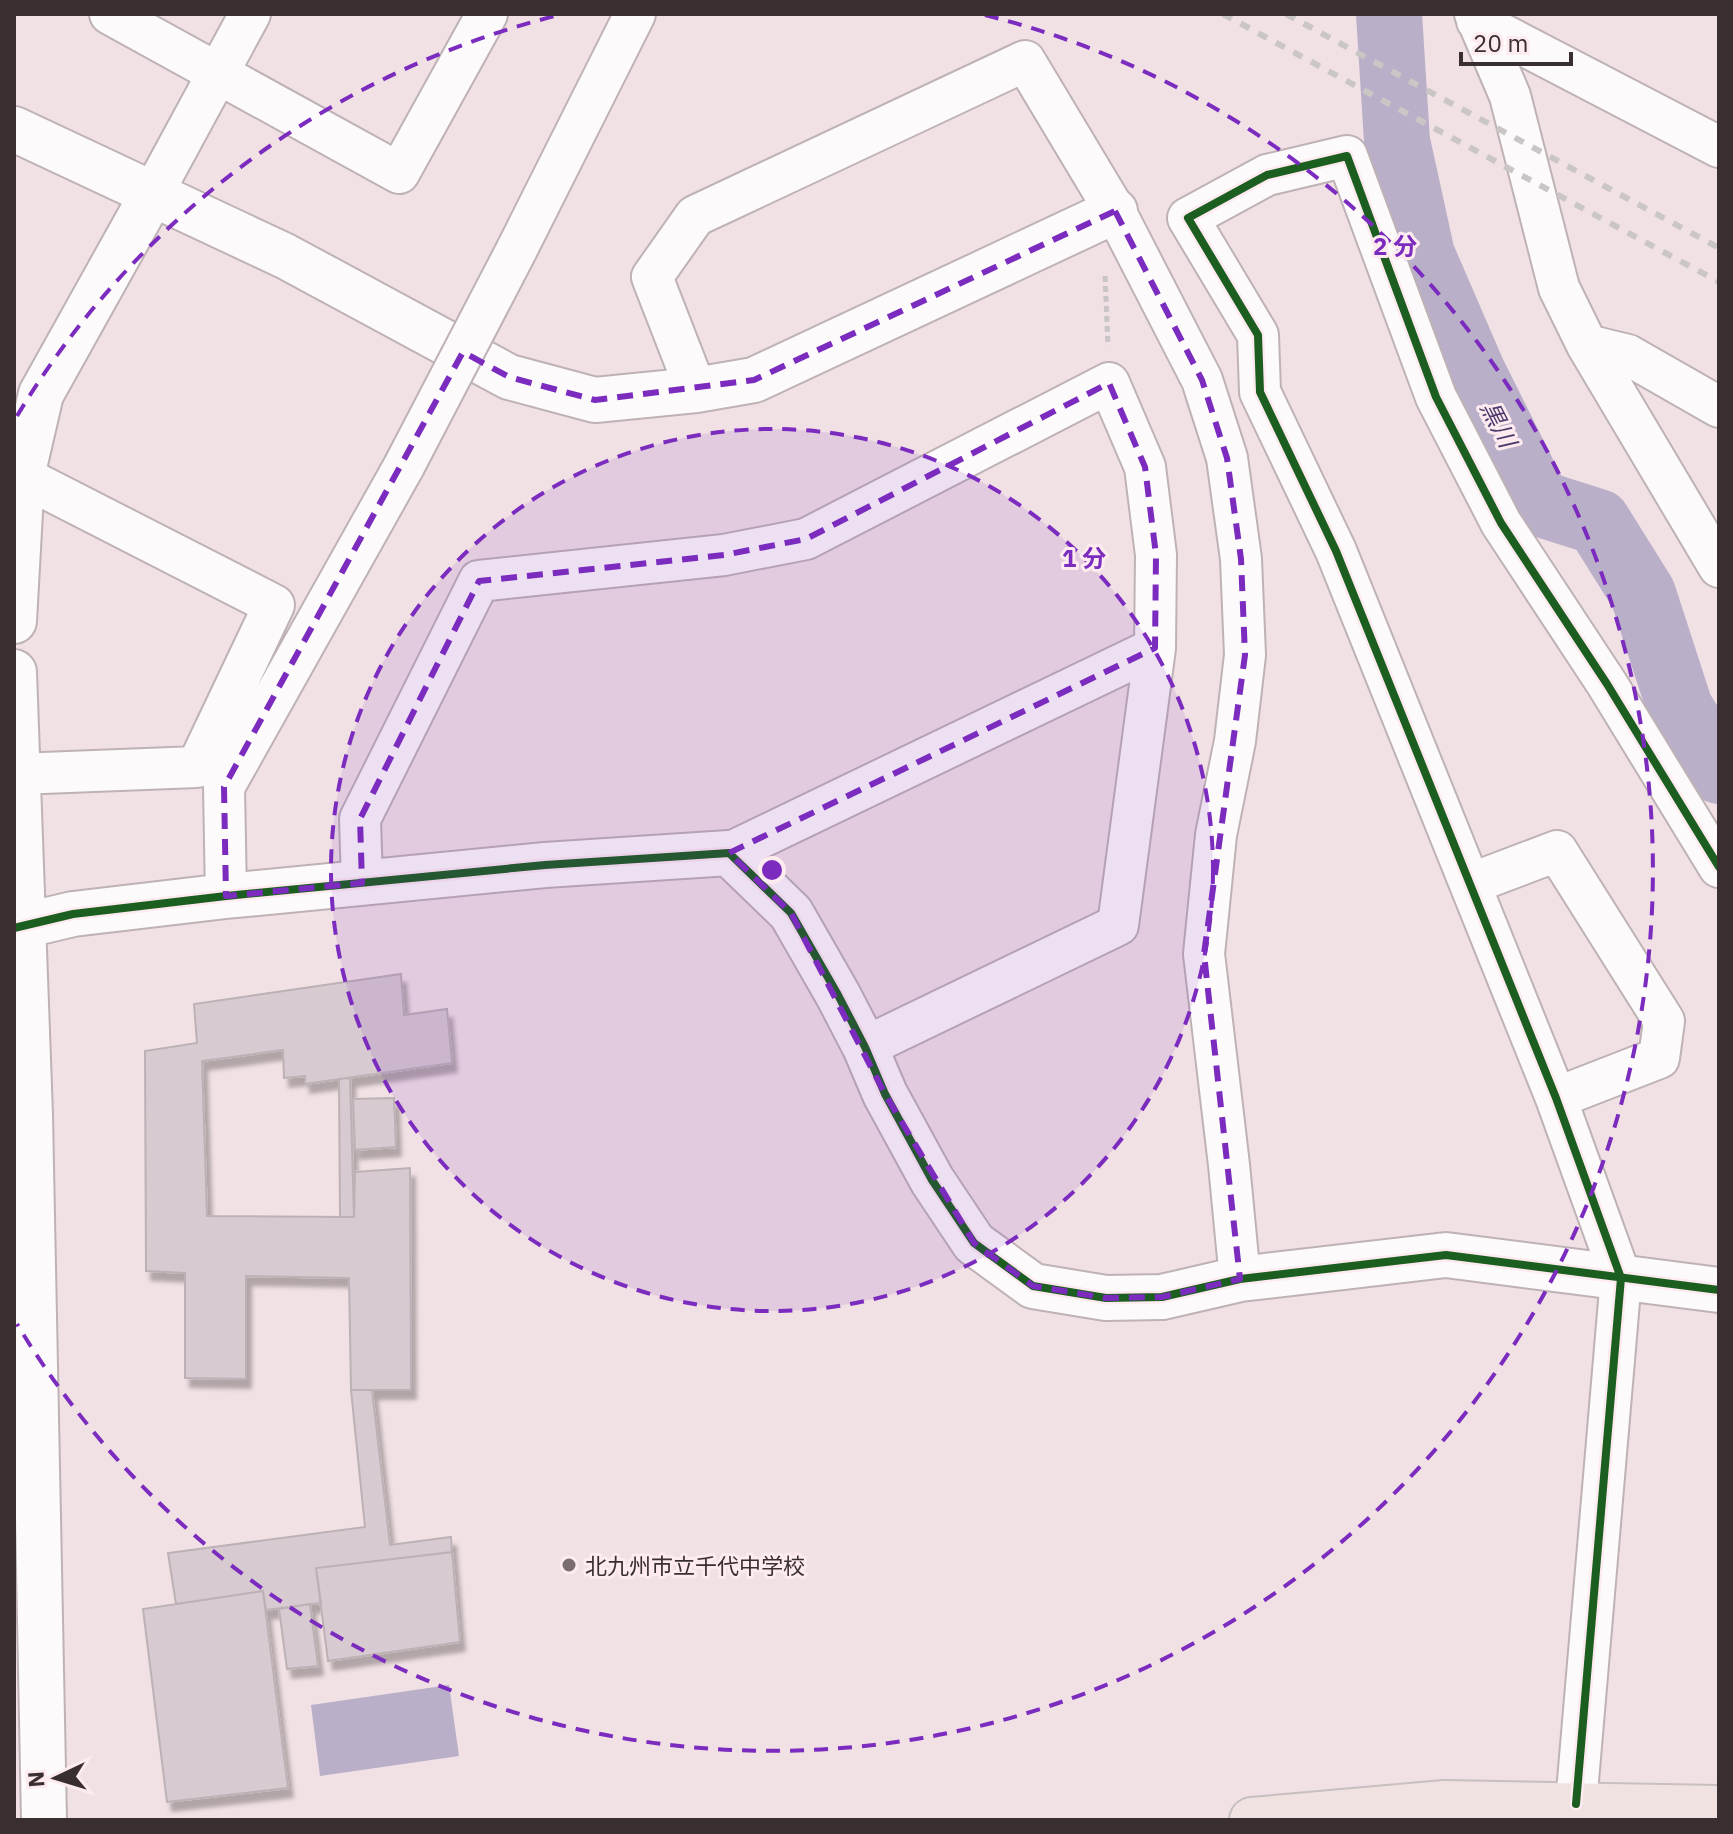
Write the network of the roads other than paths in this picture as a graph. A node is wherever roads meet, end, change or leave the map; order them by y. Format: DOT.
graph roads {
  1 [pos="110,14"];
  2 [pos="250,14"];
  3 [pos="487,14"];
  4 [pos="635,14"];
  5 [pos="1476,18"];
  6 [pos="217,72"];
  7 [pos="14,129"];
  8 [pos="1719,147"];
  9 [pos="153,193"];
  10 [pos="1108,215"];
  11 [pos="1587,345"];
  12 [pos="696,390"];
  13 [pos="1719,407"];
  14 [pos="18,474"];
  15 [pos="1719,567"];
  16 [pos="14,621"];
  17 [pos="1155,648"];
  18 [pos="14,672"];
  19 [pos="17,774"];
  20 [pos="729,853"];
  21 [pos="1719,867"];
  22 [pos="362,883"];
  23 [pos="1470,884"];
  24 [pos="226,896"];
  25 [pos="18,927"];
  26 [pos="865,1047"];
  27 [pos="1556,1098"];
  28 [pos="1621,1278"];
  29 [pos="1240,1279"];
  30 [pos="1719,1290"];
  31 [pos="33,1803"];
  32 [pos="1576,1804"];
  33 [pos="1719,1808"];
  34 [pos="1252,1820"];
  1 -- 6 [label="street"];
  2 -- 6 [label="street"];
  3 -- 6 [label="street"];
  4 -- 24 [label="street, bridge"];
  5 -- 8 [label="street"];
  5 -- 11 [label="street"];
  6 -- 9 [label="street"];
  7 -- 9 [label="street"];
  9 -- 12 [label="street"];
  9 -- 14 [label="street"];
  10 -- 12 [label="street"];
  10 -- 12 [label="street"];
  10 -- 29 [label="street"];
  11 -- 13 [label="street"];
  11 -- 15 [label="street"];
  14 -- 16 [label="street"];
  14 -- 19 [label="street"];
  17 -- 20 [label="street"];
  17 -- 22 [label="street"];
  17 -- 26 [label="street"];
  18 -- 19 [label="street"];
  19 -- 25 [label="street"];
  20 -- 22 [label="street"];
  20 -- 26 [label="street"];
  21 -- 23 [label="street"];
  22 -- 24 [label="street"];
  23 -- 27 [label="street"];
  23 -- 27 [label="street"];
  24 -- 25 [label="street"];
  25 -- 31 [label="street"];
  26 -- 29 [label="street"];
  27 -- 28 [label="street"];
  28 -- 29 [label="street"];
  28 -- 30 [label="street"];
  28 -- 32 [label="street"];
  32 -- 33 [label="highway"];
  32 -- 34 [label="highway"];
}
